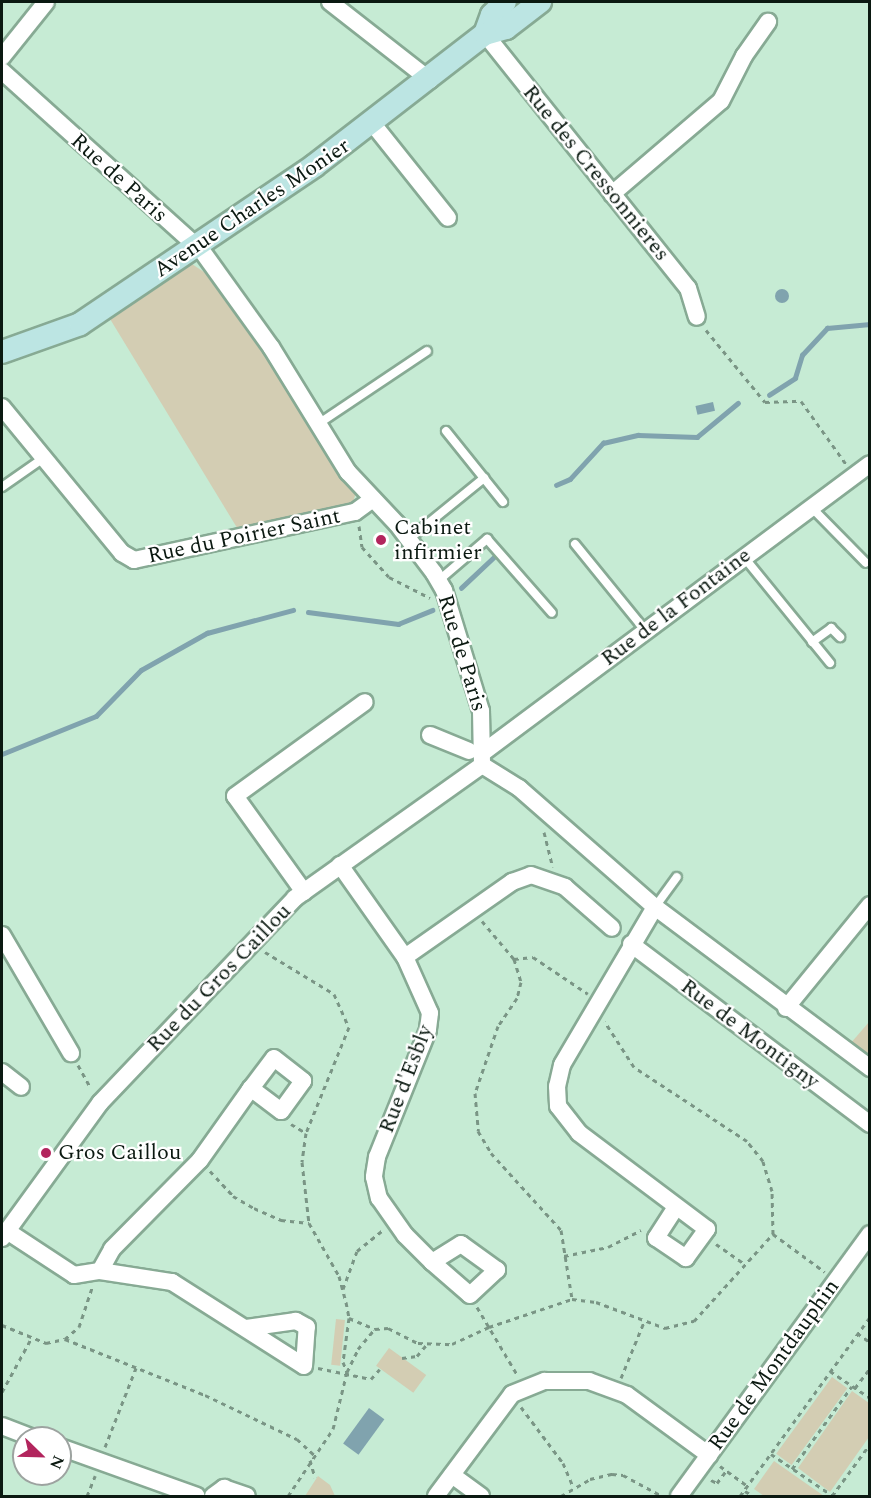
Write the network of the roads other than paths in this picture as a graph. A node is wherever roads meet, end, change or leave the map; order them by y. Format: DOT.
graph roads {
  1 [pos="46,2"];
  2 [pos="330,2"];
  3 [pos="505,2"];
  4 [pos="540,2"];
  5 [pos="768,22"];
  6 [pos="485,34"];
  7 [pos="2,57"];
  8 [pos="2,71"];
  9 [pos="430,80"];
  10 [pos="373,124"];
  11 [pos="612,194"];
  12 [pos="448,218"];
  13 [pos="195,247"];
  14 [pos="697,317"];
  15 [pos="427,351"];
  16 [pos="2,352"];
  17 [pos="2,407"];
  18 [pos="318,424"];
  19 [pos="446,431"];
  20 [pos="45,457"];
  21 [pos="870,464"];
  22 [pos="484,478"];
  23 [pos="2,487"];
  24 [pos="373,499"];
  25 [pos="503,502"];
  26 [pos="811,507"];
  27 [pos="409,539"];
  28 [pos="575,544"];
  29 [pos="743,556"];
  30 [pos="866,562"];
  31 [pos="438,580"];
  32 [pos="552,613"];
  33 [pos="645,630"];
  34 [pos="840,637"];
  35 [pos="812,642"];
  36 [pos="830,663"];
  37 [pos="365,702"];
  38 [pos="430,735"];
  39 [pos="478,756"];
  40 [pos="340,865"];
  41 [pos="677,877"];
  42 [pos="304,892"];
  43 [pos="870,905"];
  44 [pos="655,907"];
  45 [pos="612,928"];
  46 [pos="2,935"];
  47 [pos="631,944"];
  48 [pos="405,957"];
  49 [pos="786,1008"];
  50 [pos="71,1053"];
  51 [pos="870,1068"];
  52 [pos="2,1072"];
  53 [pos="21,1087"];
  54 [pos="251,1088"];
  55 [pos="870,1124"];
  56 [pos="676,1207"];
  57 [pos="870,1234"];
  58 [pos="4,1235"];
  59 [pos="432,1262"];
  60 [pos="100,1271"];
  61 [pos="246,1328"];
  62 [pos="72,1451"];
  63 [pos="708,1456"];
  64 [pos="452,1475"];
  65 [pos="197,1497"];
  66 [pos="213,1497"];
  67 [pos="247,1497"];
  68 [pos="436,1497"];
  69 [pos="481,1497"];
  70 [pos="679,1497"];
  1 -- 7 [label="street"];
  2 -- 9 [label="street"];
  3 -- 6 [label="street, Avenue Charles Monier"];
  4 -- 6 [label="street, Avenue Charles Monier"];
  5 -- 11 [label="street"];
  6 -- 9 [label="street, Avenue Charles Monier"];
  6 -- 11 [label="street, Rue des Cressonnieres"];
  8 -- 13 [label="street, Rue de Paris"];
  9 -- 10 [label="street, Avenue Charles Monier"];
  10 -- 12 [label="street"];
  10 -- 13 [label="street, Avenue Charles Monier"];
  11 -- 14 [label="street, Rue des Cressonnieres"];
  13 -- 16 [label="street, Avenue Charles Monier"];
  13 -- 18 [label="street, Rue de Paris"];
  15 -- 18 [label="lane"];
  17 -- 20 [label="street, Rue du Poirier Saint"];
  18 -- 24 [label="street, Rue de Paris"];
  19 -- 22 [label="lane"];
  20 -- 23 [label="lane"];
  20 -- 24 [label="street, Rue du Poirier Saint"];
  21 -- 26 [label="street, Rue de la Fontaine"];
  22 -- 25 [label="lane"];
  22 -- 27 [label="lane"];
  24 -- 27 [label="street, Rue de Paris"];
  26 -- 29 [label="street, Rue de la Fontaine"];
  26 -- 30 [label="lane"];
  27 -- 31 [label="street, Rue de Paris"];
  28 -- 33 [label="lane"];
  29 -- 33 [label="street, Rue de la Fontaine"];
  29 -- 35 [label="lane"];
  31 -- 32 [label="lane"];
  31 -- 39 [label="street, Rue de Paris"];
  33 -- 39 [label="street, Rue de la Fontaine"];
  34 -- 35 [label="lane"];
  35 -- 36 [label="lane"];
  37 -- 42 [label="street"];
  38 -- 39 [label="street"];
  39 -- 40 [label="street, Rue du Gros Caillou"];
  39 -- 44 [label="street"];
  40 -- 42 [label="street, Rue du Gros Caillou"];
  40 -- 48 [label="street, Rue d'Esbly"];
  41 -- 44 [label="lane"];
  42 -- 58 [label="street, Rue du Gros Caillou"];
  43 -- 49 [label="street"];
  44 -- 47 [label="street"];
  44 -- 49 [label="street"];
  45 -- 48 [label="street"];
  46 -- 50 [label="street"];
  47 -- 55 [label="street, Rue de Montigny"];
  47 -- 56 [label="street"];
  48 -- 59 [label="street, Rue d'Esbly"];
  49 -- 51 [label="street"];
  52 -- 53 [label="street"];
  54 -- 54 [label="street"];
  54 -- 60 [label="street"];
  56 -- 56 [label="street"];
  57 -- 63 [label="street, Rue de Montdauphin"];
  58 -- 60 [label="street"];
  59 -- 59 [label="street, Rue d'Esbly"];
  60 -- 61 [label="street"];
  61 -- 61 [label="street"];
  62 -- 65 [label="street"];
  63 -- 64 [label="street"];
  63 -- 70 [label="street, Rue de Montdauphin"];
  64 -- 68 [label="street"];
  64 -- 69 [label="street"];
  66 -- 67 [label="street"];
}
